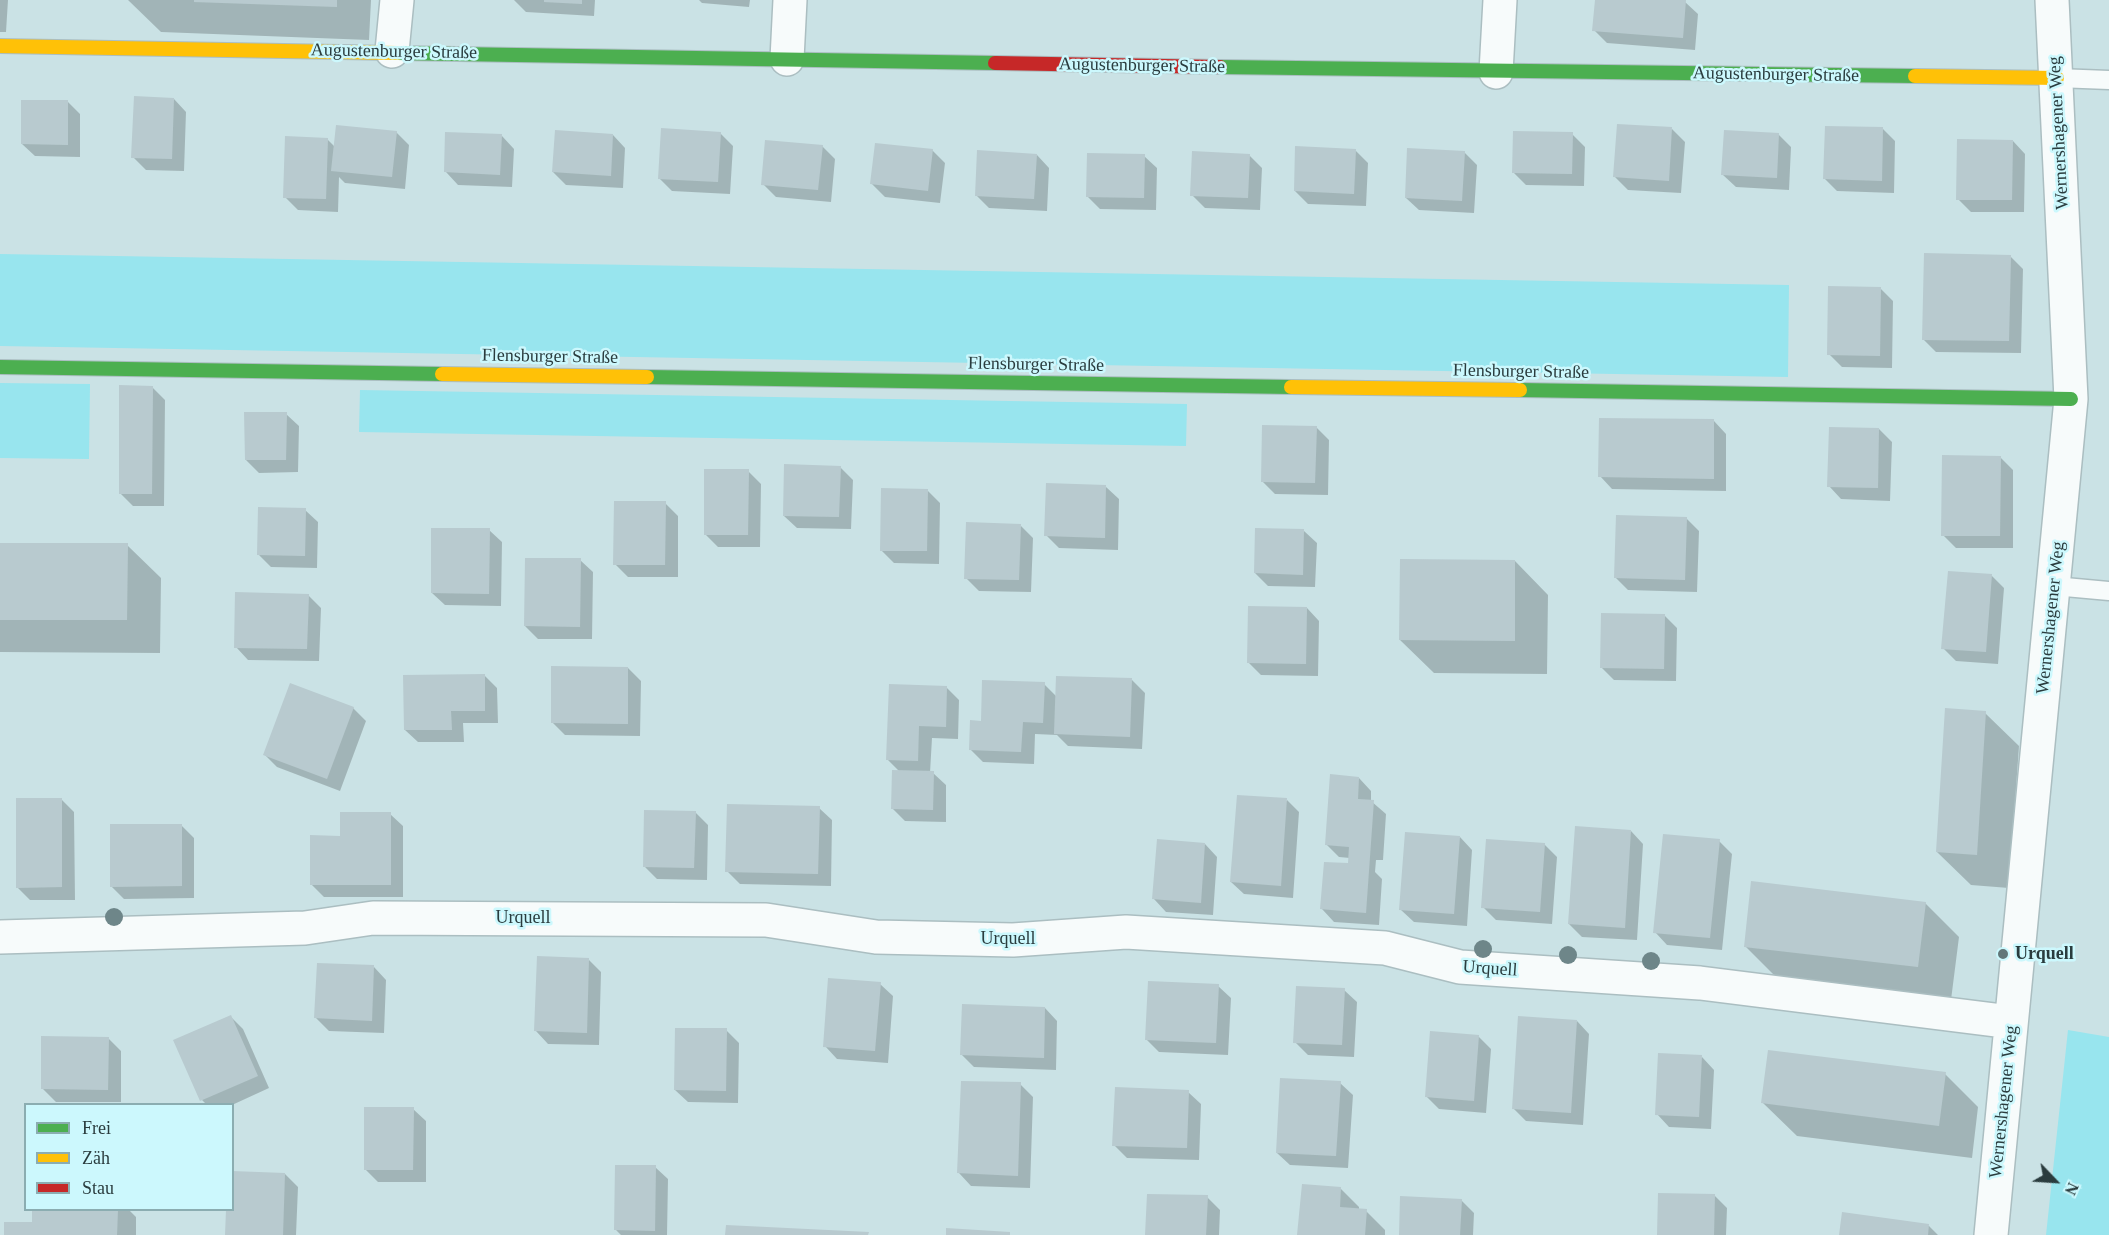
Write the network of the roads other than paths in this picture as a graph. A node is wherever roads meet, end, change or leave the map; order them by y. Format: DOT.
graph roads {
  1 [pos="397,0"];
  2 [pos="790,0"];
  3 [pos="1500,0"];
  4 [pos="2052,0"];
  5 [pos="0,46"];
  6 [pos="392,51"];
  7 [pos="787,59"];
  8 [pos="1496,72"];
  9 [pos="2057,78"];
  10 [pos="2109,80"];
  11 [pos="0,367"];
  12 [pos="2070,399"];
  13 [pos="2054,586"];
  14 [pos="2109,591"];
  15 [pos="0,937"];
  16 [pos="2011,1022"];
  17 [pos="1991,1235"];
  1 -- 6 [label="street"];
  2 -- 7 [label="street"];
  3 -- 8 [label="street"];
  4 -- 9 [label="street, Wernershagener Weg"];
  5 -- 6 [label="street, Augustenburger Straße"];
  6 -- 7 [label="street, Augustenburger Straße"];
  7 -- 8 [label="street, Augustenburger Straße"];
  8 -- 9 [label="street, Augustenburger Straße"];
  9 -- 10 [label="lane"];
  9 -- 12 [label="street, Wernershagener Weg"];
  11 -- 12 [label="street, Flensburger Straße"];
  12 -- 13 [label="street, Wernershagener Weg"];
  13 -- 14 [label="lane"];
  13 -- 16 [label="street, Wernershagener Weg"];
  15 -- 16 [label="street, Urquell"];
  16 -- 17 [label="street, Wernershagener Weg"];
}
